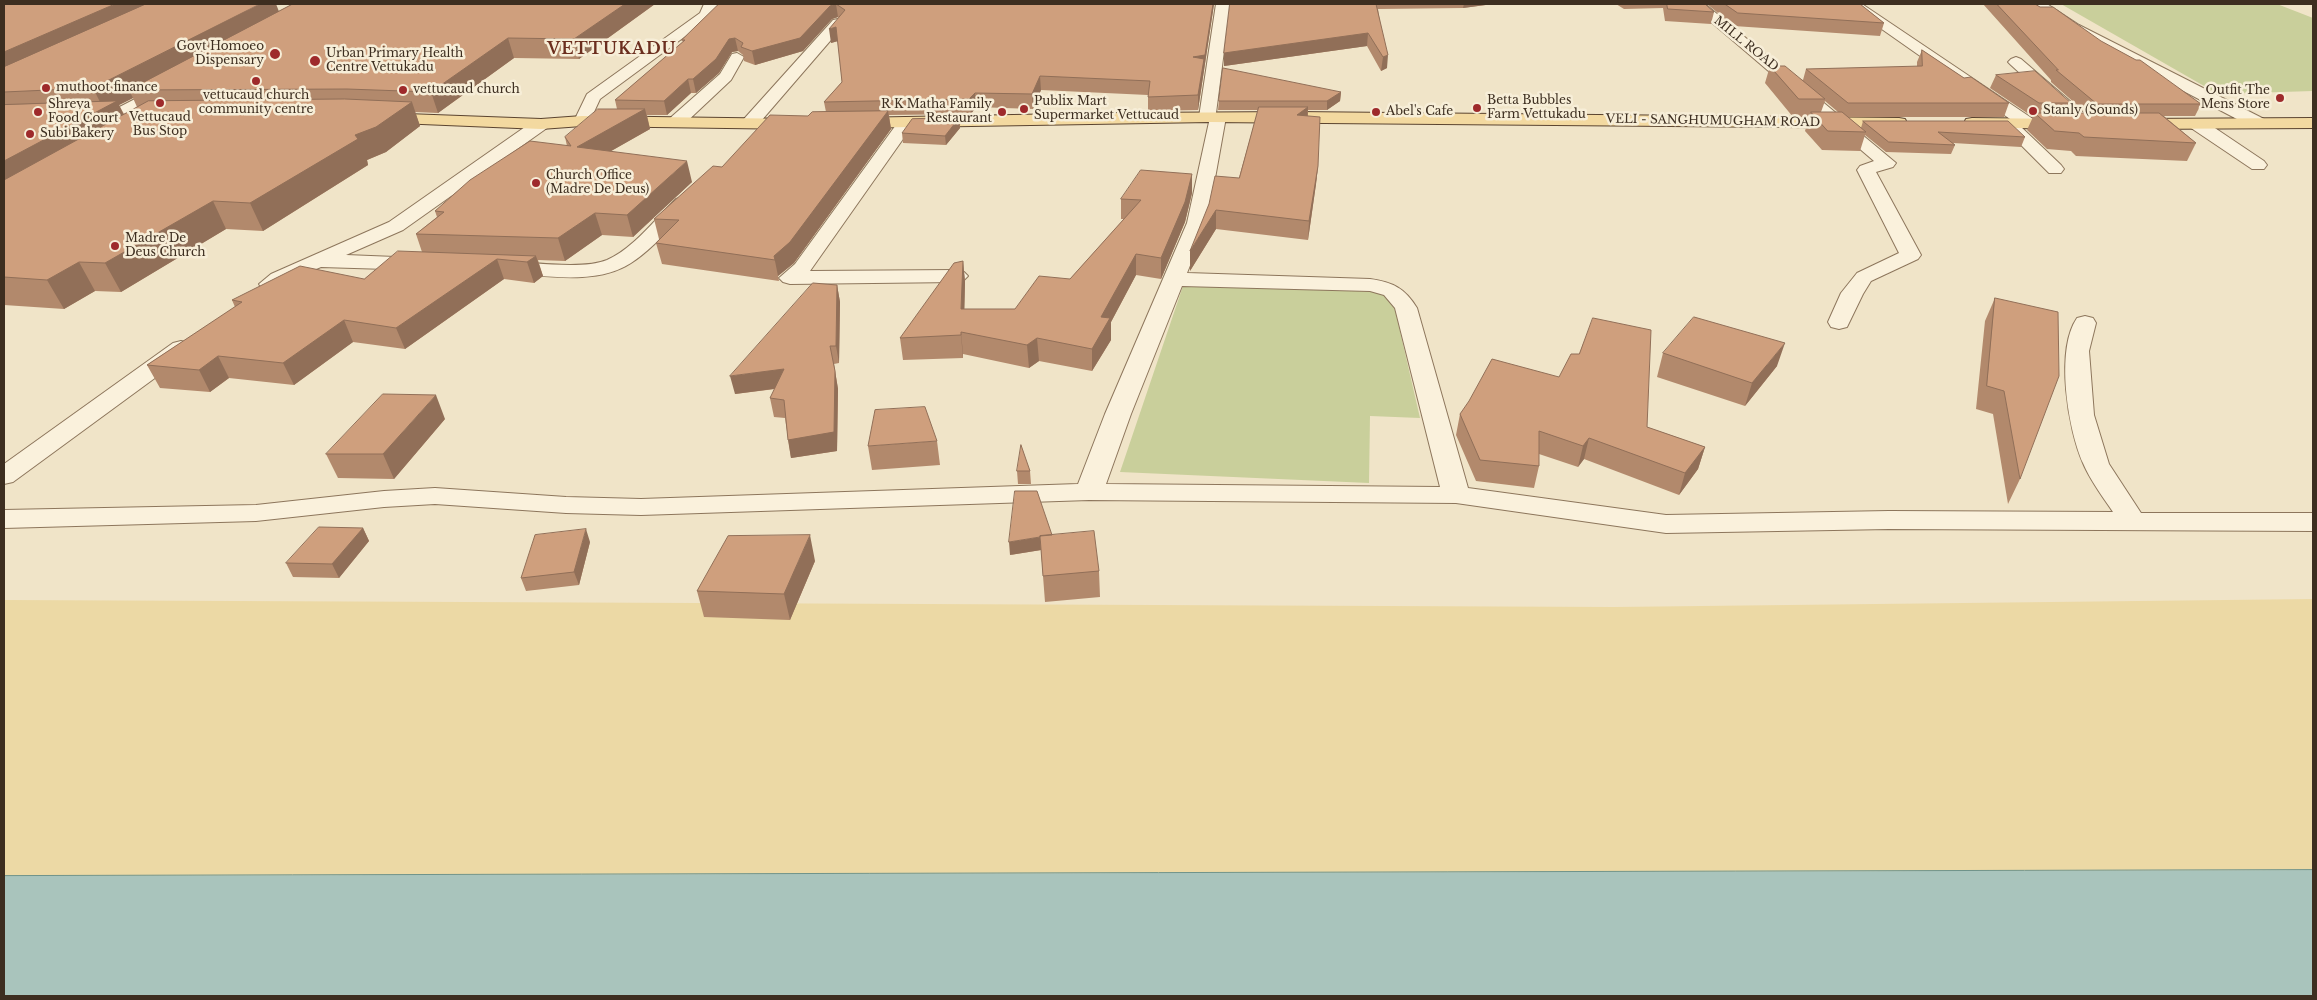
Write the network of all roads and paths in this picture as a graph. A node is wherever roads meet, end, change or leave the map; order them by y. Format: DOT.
graph roads {
  1 [pos="711,4"];
  2 [pos="1223,4"];
  3 [pos="1697,4"];
  4 [pos="1853,4"];
  5 [pos="2038,4"];
  6 [pos="838,23"];
  7 [pos="737,57"];
  8 [pos="2016,62"];
  9 [pos="178,82"];
  10 [pos="365,117"];
  11 [pos="1213,117"];
  12 [pos="110,119"];
  13 [pos="145,119"];
  14 [pos="91,120"];
  15 [pos="582,121"];
  16 [pos="907,122"];
  17 [pos="1841,122"];
  18 [pos="675,123"];
  19 [pos="811,123"];
  20 [pos="840,123"];
  21 [pos="1919,123"];
  22 [pos="1958,123"];
  23 [pos="2007,123"];
  24 [pos="2313,123"];
  25 [pos="541,124"];
  26 [pos="772,124"];
  27 [pos="2027,124"];
  28 [pos="2086,124"];
  29 [pos="2105,124"];
  30 [pos="2123,124"];
  31 [pos="2197,124"];
  32 [pos="2260,124"];
  33 [pos="749,134"];
  34 [pos="2258,165"];
  35 [pos="2055,169"];
  36 [pos="698,189"];
  37 [pos="316,261"];
  38 [pos="442,265"];
  39 [pos="481,267"];
  40 [pos="957,276"];
  41 [pos="1174,278"];
  42 [pos="254,296"];
  43 [pos="1839,322"];
  44 [pos="2084,323"];
  45 [pos="197,336"];
  46 [pos="4,476"];
  47 [pos="1089,492"];
  48 [pos="1456,495"];
  49 [pos="4,519"];
  50 [pos="2132,521"];
  51 [pos="2313,522"];
  1 -- 15 [label="street"];
  2 -- 11 [label="street"];
  3 -- 17 [label="street, MILL ROAD"];
  4 -- 27 [label="street"];
  5 -- 32 [label="street"];
  6 -- 33 [label="street"];
  7 -- 18 [label="street"];
  8 -- 28 [label="street"];
  9 -- 12 [label="street"];
  10 -- 25 [label="main road"];
  11 -- 16 [label="main road, VELI - SANGHUMUGHAM ROAD"];
  11 -- 17 [label="main road, VELI - SANGHUMUGHAM ROAD"];
  11 -- 41 [label="street"];
  12 -- 13 [label="main road"];
  12 -- 14 [label="main road"];
  15 -- 18 [label="main road"];
  15 -- 25 [label="main road"];
  16 -- 20 [label="main road, VELI - SANGHUMUGHAM ROAD"];
  16 -- 40 [label="street"];
  17 -- 21 [label="main road, VELI - SANGHUMUGHAM ROAD"];
  17 -- 43 [label="street, MILL ROAD"];
  18 -- 33 [label="main road"];
  19 -- 26 [label="main road"];
  22 -- 23 [label="main road"];
  23 -- 27 [label="main road"];
  23 -- 35 [label="street"];
  24 -- 32 [label="main road"];
  25 -- 37 [label="street"];
  26 -- 33 [label="street"];
  27 -- 28 [label="main road"];
  28 -- 29 [label="main road"];
  30 -- 31 [label="main road"];
  31 -- 32 [label="main road"];
  31 -- 34 [label="street"];
  36 -- 39 [label="street"];
  37 -- 38 [label="street"];
  37 -- 42 [label="street"];
  41 -- 47 [label="street"];
  41 -- 48 [label="street"];
  44 -- 50 [label="street"];
  45 -- 46 [label="street"];
  47 -- 48 [label="street"];
  47 -- 49 [label="street"];
  48 -- 50 [label="street"];
  50 -- 51 [label="street"];
}
